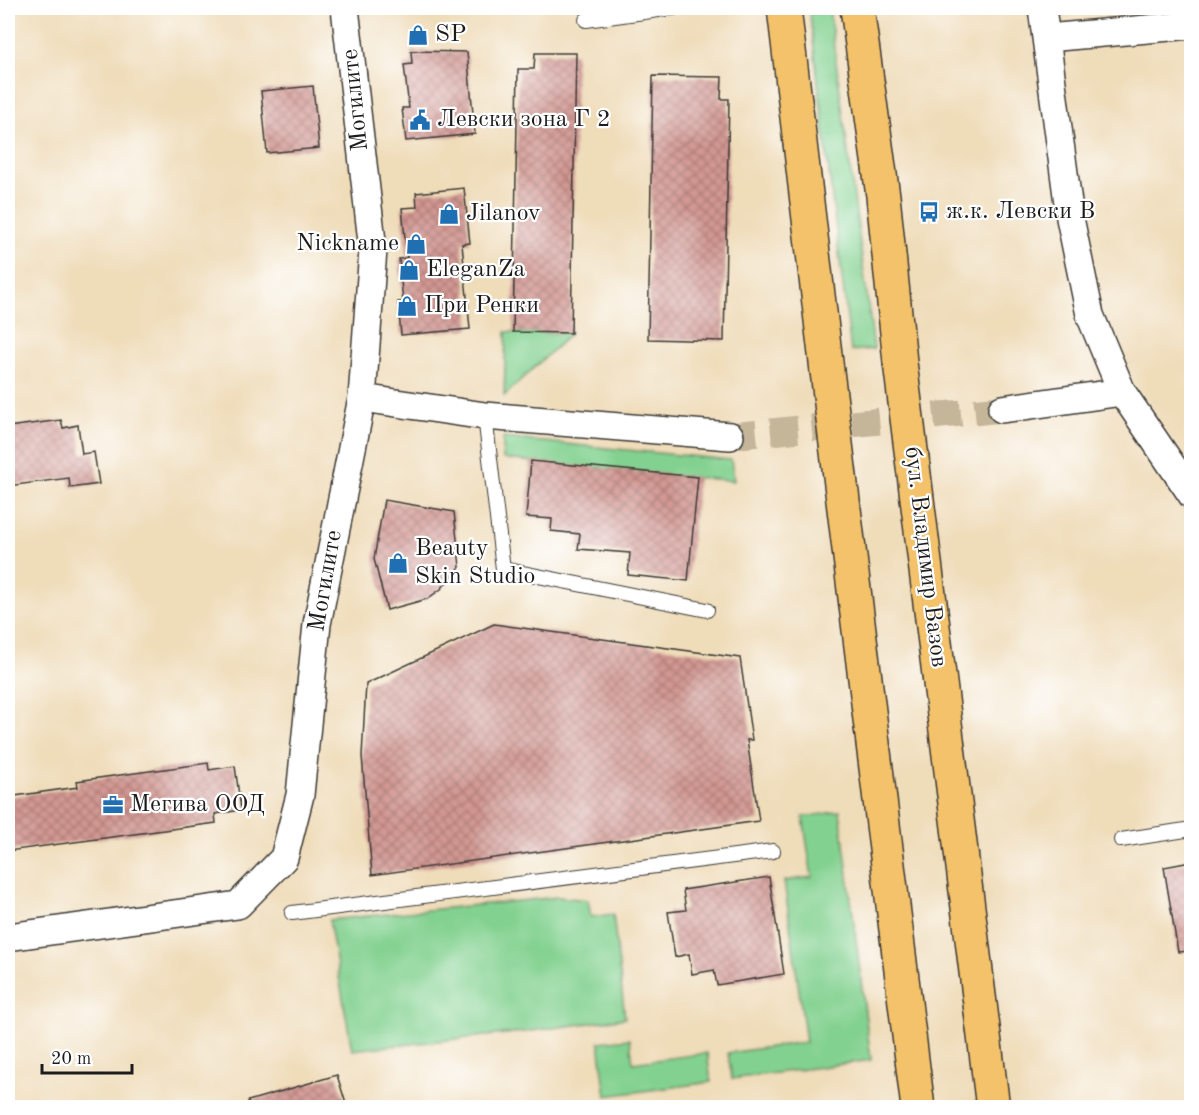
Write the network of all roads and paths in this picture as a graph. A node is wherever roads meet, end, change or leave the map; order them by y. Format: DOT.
graph roads {
  1 [pos="345,8"];
  2 [pos="673,8"];
  3 [pos="784,8"];
  4 [pos="857,8"];
  5 [pos="1042,8"];
  6 [pos="586,21"];
  7 [pos="1191,25"];
  8 [pos="1047,38"];
  9 [pos="1122,393"];
  10 [pos="362,398"];
  11 [pos="1002,409"];
  12 [pos="485,416"];
  13 [pos="730,436"];
  14 [pos="1191,495"];
  15 [pos="707,610"];
  16 [pos="1191,829"];
  17 [pos="1121,840"];
  18 [pos="773,851"];
  19 [pos="292,913"];
  20 [pos="8,937"];
  21 [pos="918,1107"];
  22 [pos="993,1107"];
  1 -- 10 [label="street, Могилите"];
  2 -- 6 [label="lane"];
  3 -- 21 [label="main road, bridge"];
  4 -- 22 [label="main road, бул. Владимир Вазов, bridge"];
  5 -- 8 [label="street"];
  7 -- 8 [label="street"];
  8 -- 9 [label="street"];
  9 -- 11 [label="street"];
  9 -- 14 [label="street"];
  10 -- 12 [label="street"];
  10 -- 20 [label="street, Могилите"];
  12 -- 13 [label="street"];
  12 -- 15 [label="lane"];
  16 -- 17 [label="lane"];
  18 -- 19 [label="lane"];
}
